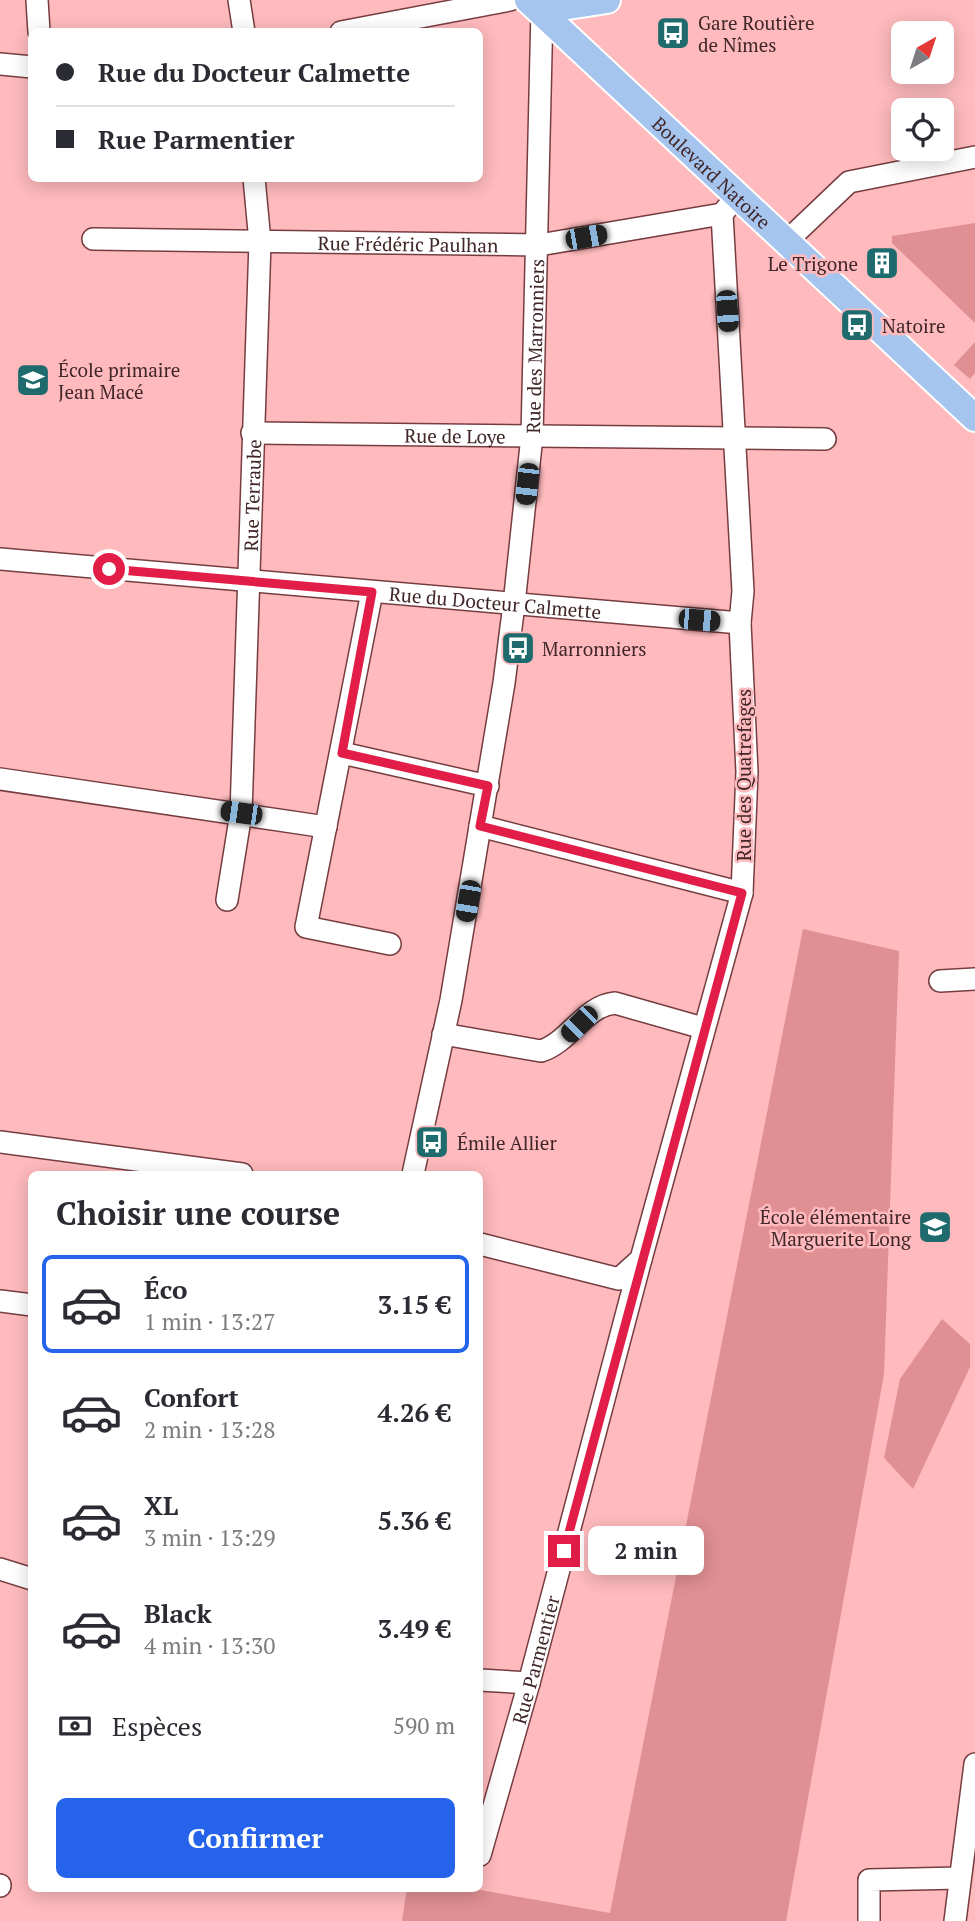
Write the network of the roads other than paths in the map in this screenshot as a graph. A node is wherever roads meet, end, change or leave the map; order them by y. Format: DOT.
graph roads {
  1 [pos="37,0"];
  2 [pos="239,0"];
  3 [pos="510,0"];
  4 [pos="607,0"];
  5 [pos="537,3"];
  6 [pos="39,28"];
  7 [pos="243,28"];
  8 [pos="362,28"];
  9 [pos="0,64"];
  10 [pos="28,68"];
  11 [pos="975,157"];
  12 [pos="254,182"];
  13 [pos="730,204"];
  14 [pos="93,239"];
  15 [pos="787,241"];
  16 [pos="260,242"];
  17 [pos="539,245"];
  18 [pos="975,418"];
  19 [pos="252,433"];
  20 [pos="532,436"];
  21 [pos="735,439"];
  22 [pos="825,439"];
  23 [pos="0,559"];
  24 [pos="247,581"];
  25 [pos="372,592"];
  26 [pos="514,604"];
  27 [pos="740,623"];
  28 [pos="342,753"];
  29 [pos="0,779"];
  30 [pos="488,786"];
  31 [pos="241,813"];
  32 [pos="480,826"];
  33 [pos="326,827"];
  34 [pos="742,893"];
  35 [pos="227,900"];
  36 [pos="390,944"];
  37 [pos="975,979"];
  38 [pos="940,981"];
  39 [pos="703,1028"];
  40 [pos="443,1034"];
  41 [pos="0,1142"];
  42 [pos="219,1171"];
  43 [pos="413,1171"];
  44 [pos="483,1245"];
  45 [pos="641,1259"];
  46 [pos="0,1301"];
  47 [pos="28,1304"];
  48 [pos="0,1569"];
  49 [pos="28,1578"];
  50 [pos="483,1680"];
  51 [pos="529,1683"];
  52 [pos="975,1764"];
  53 [pos="483,1844"];
  54 [pos="960,1878"];
  55 [pos="869,1921"];
  56 [pos="955,1921"];
  1 -- 6 [label="street"];
  2 -- 7 [label="street"];
  3 -- 8 [label="street"];
  4 -- 5 [label="main road"];
  5 -- 13 [label="main road, Boulevard Natoire"];
  5 -- 17 [label="street, Rue des Marronniers"];
  9 -- 10 [label="street"];
  11 -- 15 [label="street"];
  12 -- 16 [label="street, Rue Terraube"];
  13 -- 15 [label="main road, Boulevard Natoire"];
  13 -- 17 [label="street, Rue Frédéric Paulhan"];
  13 -- 21 [label="street, Rue des Quatrefages"];
  14 -- 16 [label="street, Rue Frédéric Paulhan"];
  15 -- 18 [label="main road, Boulevard Natoire"];
  16 -- 17 [label="street, Rue Frédéric Paulhan"];
  16 -- 19 [label="street, Rue Terraube"];
  17 -- 20 [label="street, Rue des Marronniers"];
  19 -- 20 [label="street, Rue de Loye"];
  19 -- 24 [label="street, Rue Terraube"];
  20 -- 21 [label="street, Rue de Loye"];
  20 -- 26 [label="street, Rue des Marronniers"];
  21 -- 22 [label="street, Rue de Loye"];
  21 -- 27 [label="street, Rue des Quatrefages"];
  23 -- 24 [label="street, Rue du Docteur Calmette"];
  24 -- 25 [label="street, Rue du Docteur Calmette"];
  24 -- 31 [label="street, Rue Terraube"];
  25 -- 26 [label="street, Rue du Docteur Calmette"];
  25 -- 28 [label="street"];
  26 -- 27 [label="street, Rue du Docteur Calmette"];
  26 -- 30 [label="street, Rue des Marronniers"];
  27 -- 34 [label="street, Rue des Quatrefages"];
  28 -- 30 [label="street"];
  28 -- 33 [label="street"];
  29 -- 31 [label="street"];
  30 -- 32 [label="street, Rue des Marronniers"];
  31 -- 33 [label="street"];
  31 -- 35 [label="street, Rue Terraube"];
  32 -- 34 [label="street"];
  32 -- 40 [label="street, Rue des Marronniers"];
  33 -- 36 [label="street"];
  34 -- 39 [label="street, Rue des Quatrefages"];
  37 -- 38 [label="street"];
  39 -- 40 [label="street"];
  39 -- 45 [label="street, Rue des Quatrefages"];
  40 -- 43 [label="street, Rue des Marronniers"];
  41 -- 42 [label="street"];
  44 -- 45 [label="street"];
  45 -- 51 [label="street, Rue Parmentier"];
  46 -- 47 [label="street"];
  48 -- 49 [label="street"];
  50 -- 51 [label="street"];
  51 -- 53 [label="street, Rue Parmentier"];
  52 -- 54 [label="street"];
  54 -- 55 [label="street"];
  54 -- 56 [label="street"];
}
